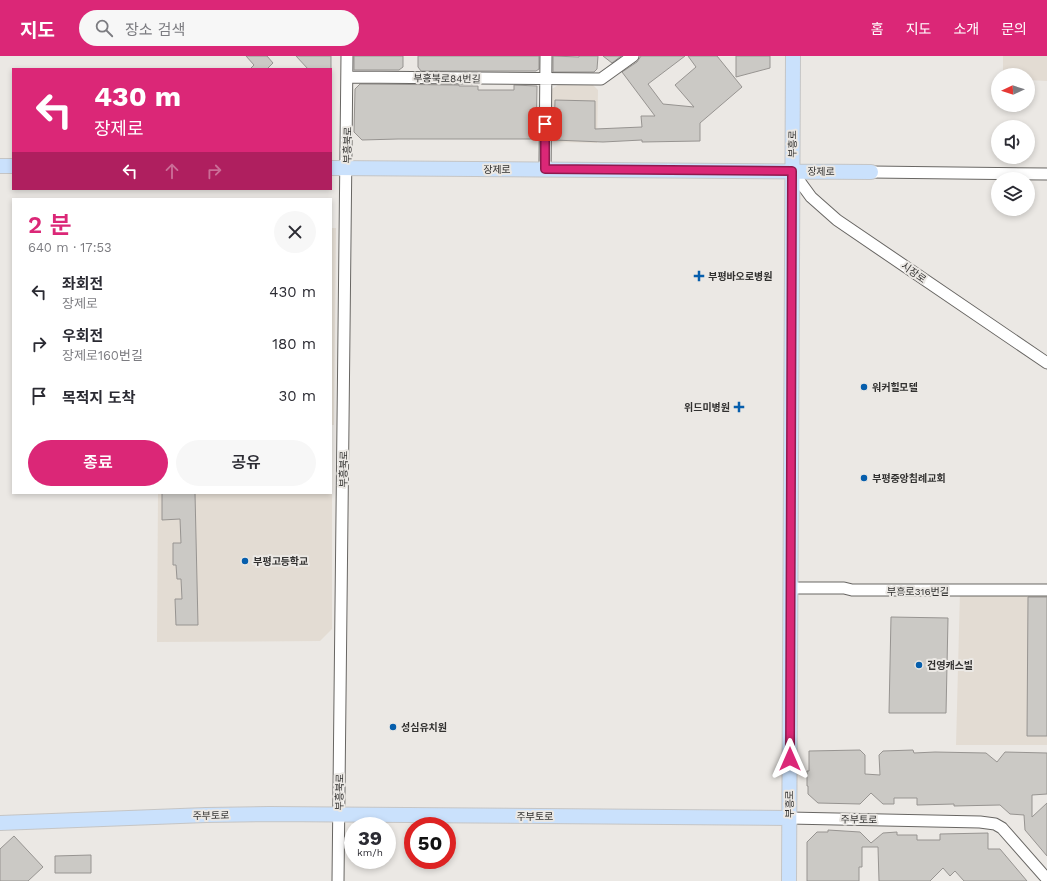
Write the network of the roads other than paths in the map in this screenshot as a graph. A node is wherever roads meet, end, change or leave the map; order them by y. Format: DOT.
graph roads {
  1 [pos="348,56"];
  2 [pos="546,56"];
  3 [pos="632,56"];
  4 [pos="793,56"];
  5 [pos="347,77"];
  6 [pos="546,79"];
  7 [pos="0,166"];
  8 [pos="12,166"];
  9 [pos="332,168"];
  10 [pos="346,168"];
  11 [pos="545,169"];
  12 [pos="792,171"];
  13 [pos="871,172"];
  14 [pos="1047,174"];
  15 [pos="1047,363"];
  16 [pos="790,588"];
  17 [pos="1047,590"];
  18 [pos="339,814"];
  19 [pos="789,818"];
  20 [pos="0,823"];
  21 [pos="1047,878"];
  22 [pos="338,881"];
  23 [pos="789,881"];
  1 -- 5 [label="street, 부흥북로"];
  2 -- 6 [label="street"];
  3 -- 6 [label="street, 부흥북로84번길"];
  4 -- 12 [label="main road, 부흥로"];
  5 -- 6 [label="street, 부흥북로84번길"];
  5 -- 10 [label="street, 부흥북로"];
  6 -- 11 [label="street"];
  7 -- 8 [label="main road"];
  9 -- 10 [label="main road, 장제로"];
  10 -- 11 [label="main road, 장제로"];
  10 -- 18 [label="street, 부흥북로"];
  11 -- 12 [label="main road, 장제로"];
  12 -- 13 [label="main road, 장제로"];
  12 -- 15 [label="street, 시장로"];
  12 -- 16 [label="main road, 부흥로"];
  13 -- 14 [label="street, 장제로"];
  16 -- 17 [label="street, 부흥로316번길"];
  16 -- 19 [label="main road, 부흥로"];
  18 -- 19 [label="main road, 주부토로"];
  18 -- 20 [label="main road, 주부토로"];
  18 -- 22 [label="street, 부흥북로"];
  19 -- 21 [label="street, 주부토로"];
  19 -- 23 [label="main road, 부흥로"];
}
